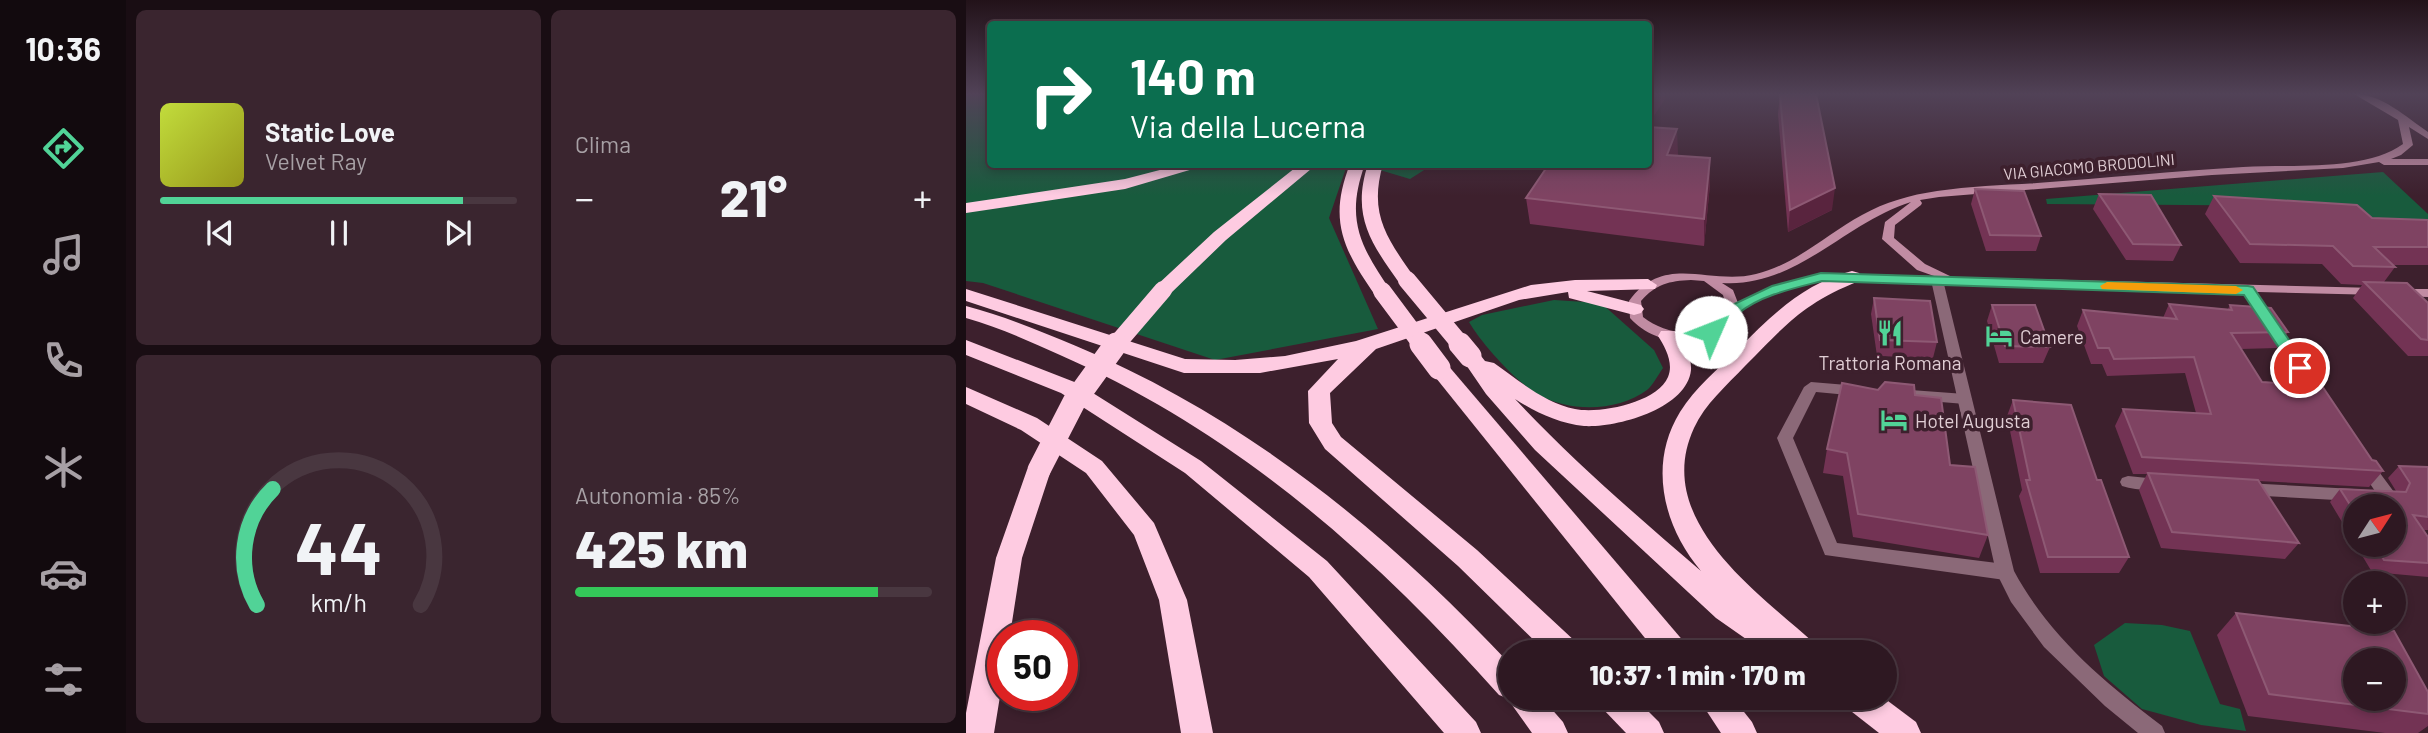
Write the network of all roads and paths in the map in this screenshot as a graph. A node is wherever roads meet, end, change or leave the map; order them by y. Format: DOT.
graph roads {
  1 [pos="2405,128"];
  2 [pos="2364,162"];
  3 [pos="2428,162"];
  4 [pos="1187,168"];
  5 [pos="1305,168"];
  6 [pos="1356,168"];
  7 [pos="1374,168"];
  8 [pos="1930,197"];
  9 [pos="966,208"];
  10 [pos="1852,277"];
  11 [pos="1937,280"];
  12 [pos="1710,281"];
  13 [pos="1960,282"];
  14 [pos="1648,285"];
  15 [pos="2248,290"];
  16 [pos="1532,291"];
  17 [pos="2428,293"];
  18 [pos="966,295"];
  19 [pos="1634,309"];
  20 [pos="1733,310"];
  21 [pos="966,312"];
  22 [pos="1668,336"];
  23 [pos="1384,340"];
  24 [pos="966,347"];
  25 [pos="1471,356"];
  26 [pos="966,395"];
  27 [pos="1965,399"];
  28 [pos="2334,418"];
  29 [pos="2357,452"];
  30 [pos="2128,482"];
  31 [pos="2183,485"];
  32 [pos="2224,488"];
  33 [pos="2005,572"];
  34 [pos="1554,640"];
  35 [pos="1664,640"];
  36 [pos="1772,640"];
  37 [pos="1790,640"];
  38 [pos="1498,673"];
  39 [pos="1532,710"];
  40 [pos="1625,710"];
  41 [pos="1723,710"];
  42 [pos="1873,710"];
  43 [pos="978,733"];
  44 [pos="1197,733"];
  45 [pos="1465,733"];
  46 [pos="1552,733"];
  47 [pos="1648,733"];
  48 [pos="1741,733"];
  49 [pos="1905,733"];
  50 [pos="2155,733"];
  1 -- 2 [label="main road, VIA GIACOMO BRODOLINI"];
  2 -- 3 [label="main road"];
  2 -- 8 [label="main road, VIA GIACOMO BRODOLINI"];
  4 -- 9 [label="highway"];
  5 -- 43 [label="highway, bridge"];
  6 -- 35 [label="highway, bridge"];
  7 -- 25 [label="highway, bridge"];
  8 -- 12 [label="main road, VIA GIACOMO BRODOLINI"];
  8 -- 13 [label="main road"];
  10 -- 11 [label="main road"];
  10 -- 20 [label="main road"];
  10 -- 37 [label="highway"];
  11 -- 13 [label="main road"];
  11 -- 27 [label="street"];
  12 -- 14 [label="main road"];
  12 -- 20 [label="main road"];
  13 -- 15 [label="main road"];
  14 -- 16 [label="highway"];
  14 -- 19 [label="main road"];
  15 -- 17 [label="main road"];
  15 -- 28 [label="street"];
  16 -- 19 [label="highway"];
  16 -- 23 [label="highway"];
  18 -- 23 [label="highway"];
  19 -- 22 [label="main road"];
  20 -- 22 [label="main road"];
  21 -- 38 [label="highway"];
  22 -- 25 [label="highway"];
  23 -- 34 [label="highway"];
  24 -- 45 [label="highway"];
  25 -- 36 [label="highway"];
  26 -- 44 [label="highway"];
  27 -- 33 [label="street"];
  27 -- 33 [label="street"];
  29 -- 32 [label="street"];
  30 -- 31 [label="street"];
  33 -- 50 [label="street"];
  39 -- 46 [label="highway"];
  40 -- 47 [label="highway"];
  41 -- 48 [label="highway"];
  42 -- 49 [label="highway"];
}
